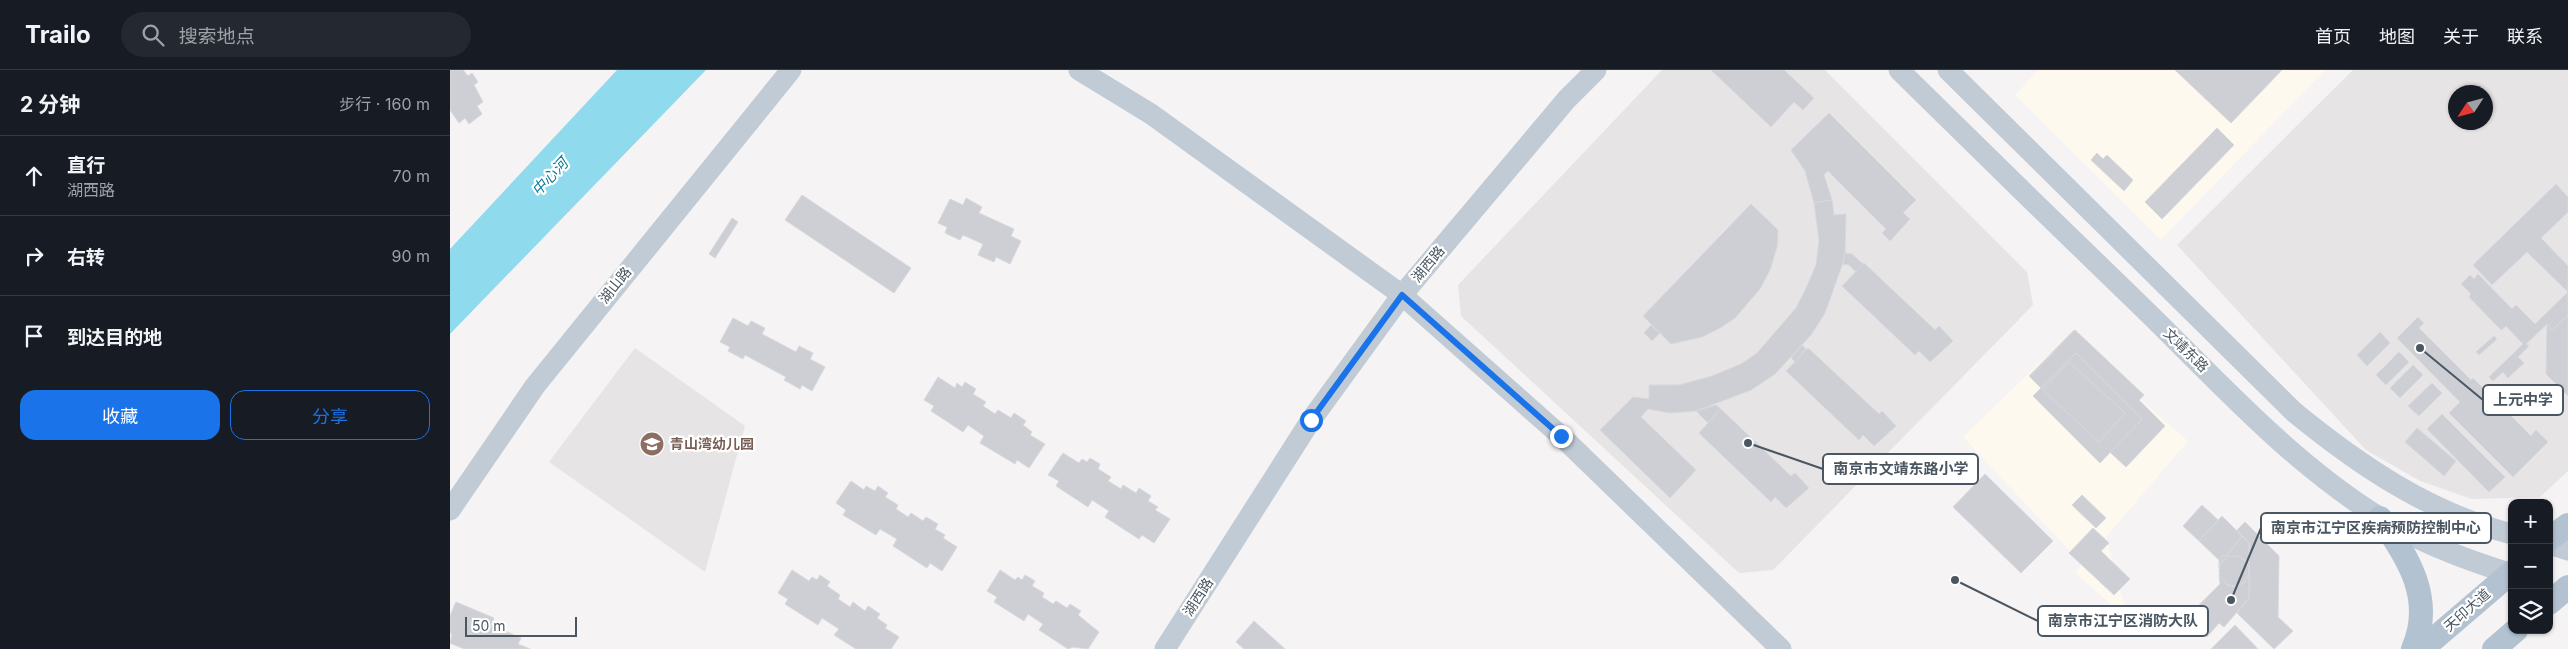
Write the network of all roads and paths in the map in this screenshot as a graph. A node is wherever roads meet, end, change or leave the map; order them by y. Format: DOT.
graph roads {
  1 [pos="791,70"];
  2 [pos="1079,70"];
  3 [pos="1596,70"];
  4 [pos="1899,70"];
  5 [pos="1948,70"];
  6 [pos="1402,295"];
  7 [pos="450,510"];
  8 [pos="2380,518"];
  9 [pos="2568,525"];
  10 [pos="2508,533"];
  11 [pos="2553,536"];
  12 [pos="2553,545"];
  13 [pos="2568,550"];
  14 [pos="2508,572"];
  15 [pos="2508,576"];
  16 [pos="2511,634"];
  17 [pos="1164,649"];
  18 [pos="1781,649"];
  19 [pos="2413,649"];
  20 [pos="2422,649"];
  21 [pos="2494,649"];
  1 -- 7 [label="main road, 湖山路"];
  2 -- 6 [label="main road"];
  3 -- 6 [label="main road, 湖西路"];
  4 -- 8 [label="main road, 文靖东路"];
  5 -- 10 [label="main road"];
  6 -- 17 [label="main road, 湖西路"];
  6 -- 18 [label="main road"];
  8 -- 14 [label="main road, 文靖东路"];
  8 -- 19 [label="main road"];
  9 -- 11 [label="main road"];
  12 -- 13 [label="main road"];
  15 -- 20 [label="main road, 天印大道"];
  16 -- 21 [label="main road"];
}
